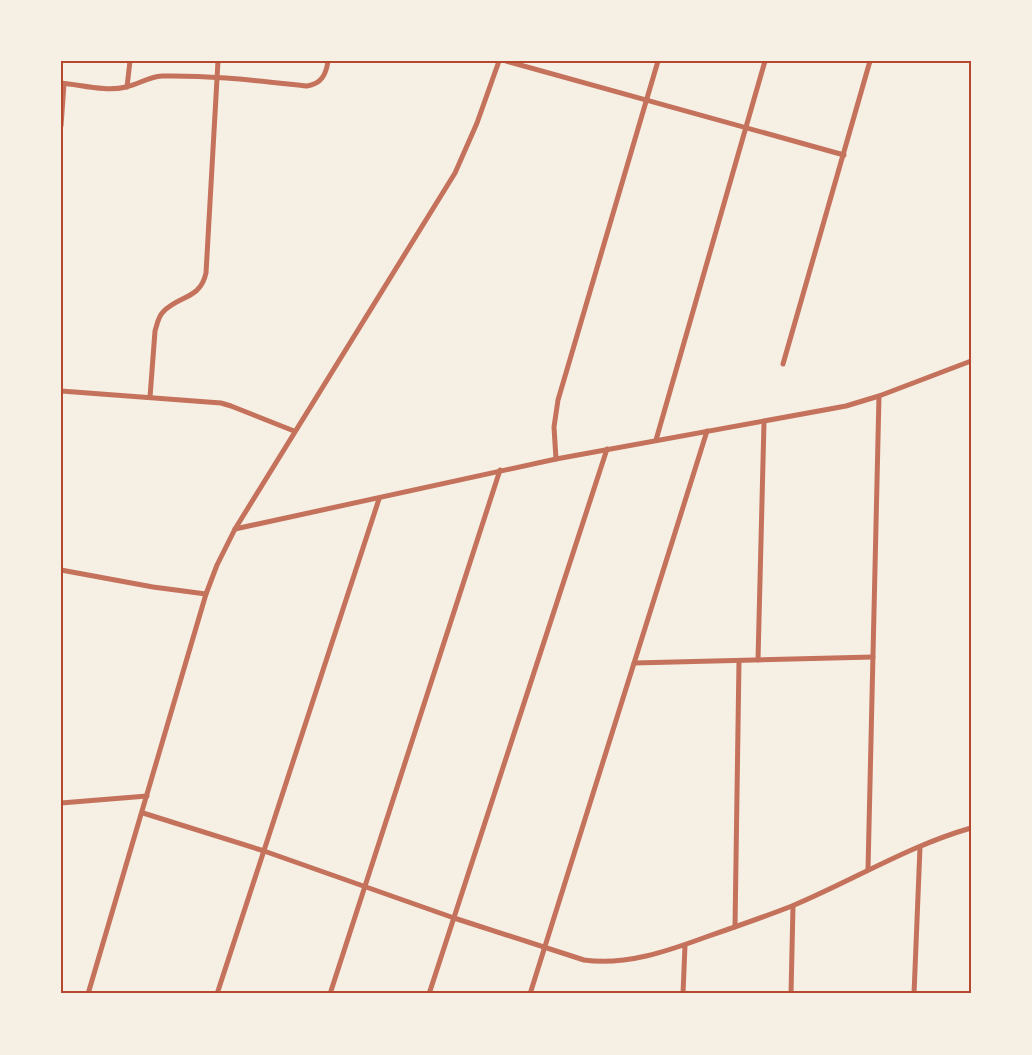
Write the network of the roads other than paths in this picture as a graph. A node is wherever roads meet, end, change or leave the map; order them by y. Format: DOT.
graph roads {
  1 [pos="130,61"];
  2 [pos="218,61"];
  3 [pos="328,61"];
  4 [pos="499,61"];
  5 [pos="506,61"];
  6 [pos="658,61"];
  7 [pos="765,61"];
  8 [pos="870,61"];
  9 [pos="216,77"];
  10 [pos="63,83"];
  11 [pos="127,87"];
  12 [pos="647,101"];
  13 [pos="61,126"];
  14 [pos="746,128"];
  15 [pos="844,155"];
  16 [pos="971,361"];
  17 [pos="783,364"];
  18 [pos="61,390"];
  19 [pos="879,396"];
  20 [pos="150,397"];
  21 [pos="764,422"];
  22 [pos="294,431"];
  23 [pos="708,431"];
  24 [pos="656,440"];
  25 [pos="607,449"];
  26 [pos="556,459"];
  27 [pos="500,470"];
  28 [pos="378,499"];
  29 [pos="235,529"];
  30 [pos="61,570"];
  31 [pos="206,594"];
  32 [pos="873,657"];
  33 [pos="739,660"];
  34 [pos="758,660"];
  35 [pos="634,663"];
  36 [pos="147,796"];
  37 [pos="61,803"];
  38 [pos="143,813"];
  39 [pos="971,828"];
  40 [pos="920,847"];
  41 [pos="264,851"];
  42 [pos="868,870"];
  43 [pos="364,886"];
  44 [pos="793,906"];
  45 [pos="454,918"];
  46 [pos="735,927"];
  47 [pos="685,945"];
  48 [pos="545,948"];
  49 [pos="88,994"];
  50 [pos="216,994"];
  51 [pos="330,994"];
  52 [pos="429,994"];
  53 [pos="530,994"];
  54 [pos="683,994"];
  55 [pos="791,994"];
  56 [pos="914,994"];
  1 -- 11 [label="street"];
  2 -- 9 [label="street"];
  3 -- 9 [label="street"];
  4 -- 22 [label="street"];
  5 -- 12 [label="street"];
  6 -- 12 [label="street"];
  7 -- 14 [label="street"];
  8 -- 15 [label="street"];
  9 -- 11 [label="street"];
  9 -- 20 [label="street"];
  10 -- 11 [label="street"];
  10 -- 13 [label="street"];
  12 -- 14 [label="street"];
  12 -- 26 [label="street"];
  14 -- 15 [label="street"];
  14 -- 24 [label="street"];
  15 -- 17 [label="street"];
  16 -- 19 [label="street"];
  18 -- 20 [label="street"];
  19 -- 21 [label="street"];
  19 -- 32 [label="street"];
  20 -- 22 [label="street"];
  21 -- 23 [label="street"];
  21 -- 34 [label="street"];
  22 -- 29 [label="street"];
  23 -- 24 [label="street"];
  23 -- 35 [label="street"];
  24 -- 25 [label="street"];
  25 -- 26 [label="street"];
  25 -- 45 [label="street"];
  26 -- 27 [label="street"];
  27 -- 28 [label="street"];
  27 -- 43 [label="street"];
  28 -- 29 [label="street"];
  28 -- 41 [label="street"];
  29 -- 31 [label="street"];
  30 -- 31 [label="street"];
  31 -- 36 [label="street"];
  32 -- 34 [label="street"];
  32 -- 42 [label="street"];
  33 -- 34 [label="street"];
  33 -- 35 [label="street"];
  33 -- 46 [label="street"];
  35 -- 48 [label="street"];
  36 -- 37 [label="street"];
  36 -- 38 [label="street"];
  38 -- 41 [label="street"];
  38 -- 49 [label="street"];
  39 -- 40 [label="street"];
  40 -- 42 [label="street"];
  40 -- 56 [label="street"];
  41 -- 43 [label="street"];
  41 -- 50 [label="street"];
  42 -- 44 [label="street"];
  43 -- 45 [label="street"];
  43 -- 51 [label="street"];
  44 -- 46 [label="street"];
  44 -- 55 [label="street"];
  45 -- 48 [label="street"];
  45 -- 52 [label="street"];
  46 -- 47 [label="street"];
  47 -- 48 [label="street"];
  47 -- 54 [label="street"];
  48 -- 53 [label="street"];
}
